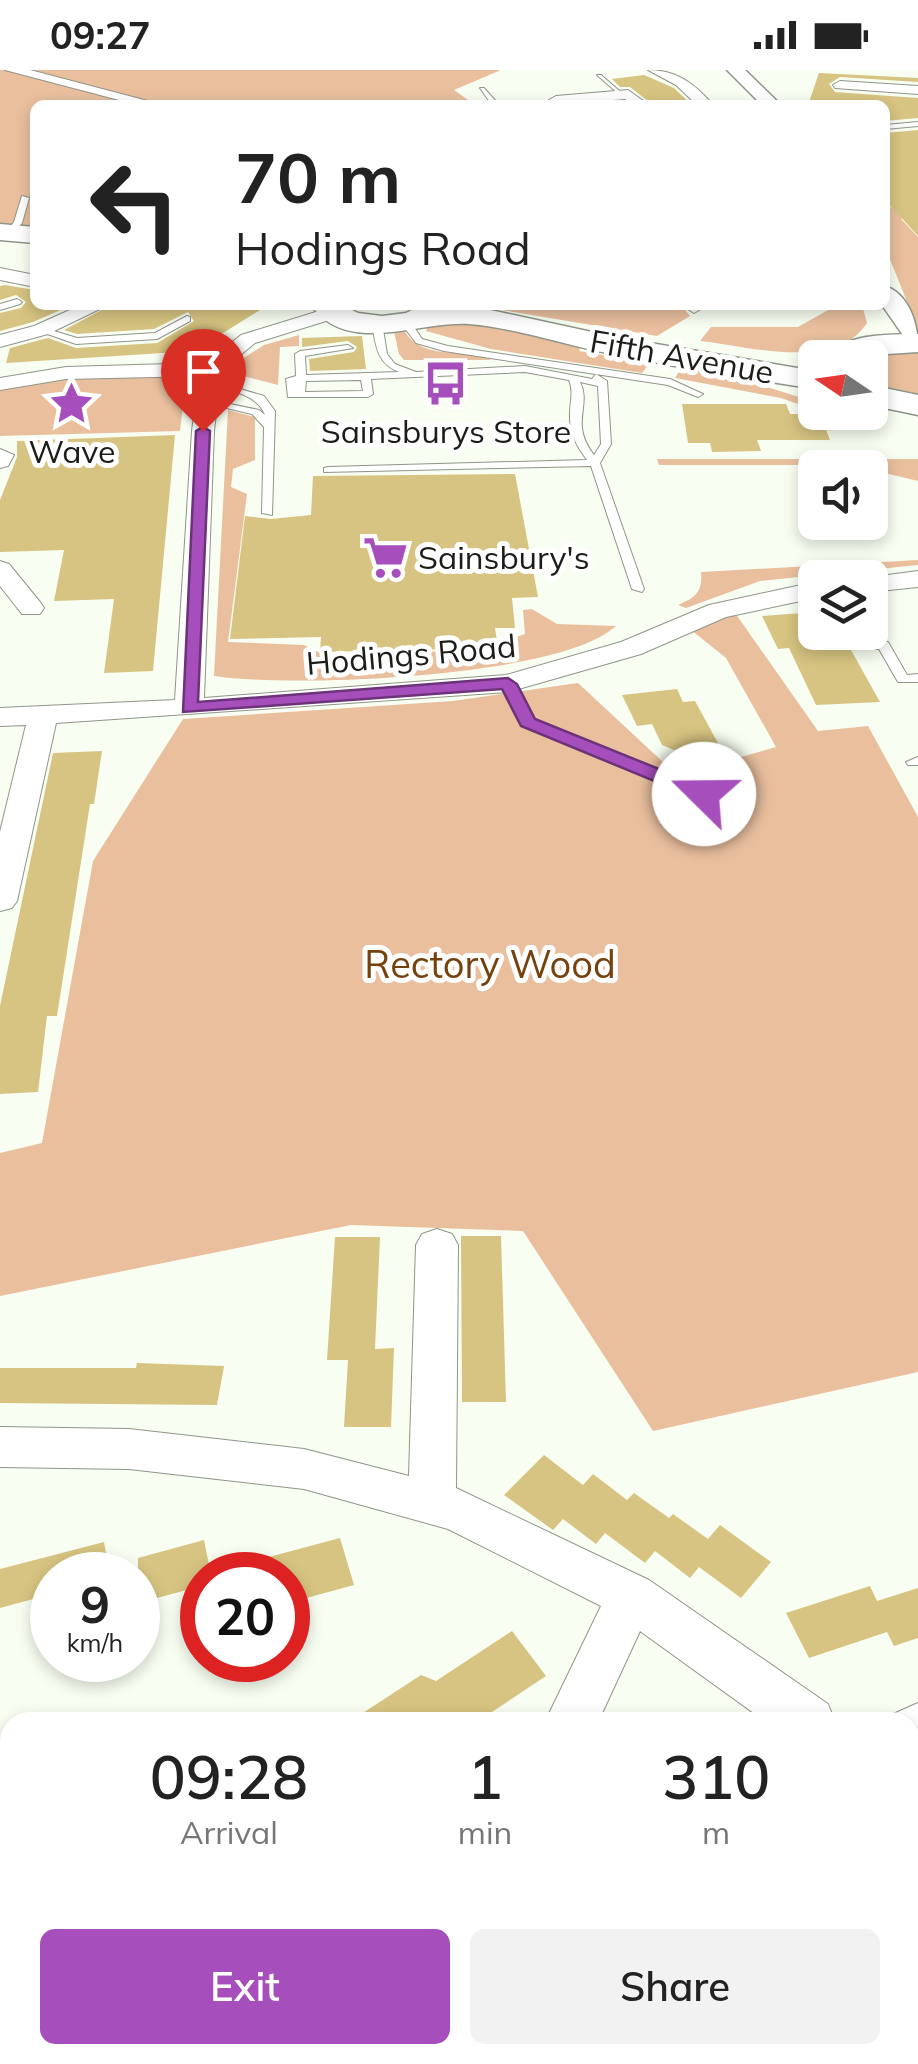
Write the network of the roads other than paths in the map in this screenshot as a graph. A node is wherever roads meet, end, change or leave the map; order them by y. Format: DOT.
graph roads {
  1 [pos="12,70"];
  2 [pos="608,70"];
  3 [pos="654,70"];
  4 [pos="735,70"];
  5 [pos="590,72"];
  6 [pos="598,76"];
  7 [pos="840,85"];
  8 [pos="482,89"];
  9 [pos="918,90"];
  10 [pos="622,94"];
  11 [pos="135,100"];
  12 [pos="492,100"];
  13 [pos="556,100"];
  14 [pos="633,100"];
  15 [pos="701,100"];
  16 [pos="770,100"];
  17 [pos="918,124"];
  18 [pos="890,127"];
  19 [pos="26,198"];
  20 [pos="14,233"];
  21 [pos="1,275"];
  22 [pos="30,280"];
  23 [pos="890,299"];
  24 [pos="17,302"];
  25 [pos="0,307"];
  26 [pos="87,310"];
  27 [pos="326,310"];
  28 [pos="331,310"];
  29 [pos="499,310"];
  30 [pos="880,310"];
  31 [pos="428,313"];
  32 [pos="188,319"];
  33 [pos="41,330"];
  34 [pos="379,334"];
  35 [pos="875,340"];
  36 [pos="918,341"];
  37 [pos="0,342"];
  38 [pos="888,343"];
  39 [pos="340,355"];
  40 [pos="497,356"];
  41 [pos="798,356"];
  42 [pos="493,371"];
  43 [pos="592,373"];
  44 [pos="415,375"];
  45 [pos="634,376"];
  46 [pos="798,377"];
  47 [pos="332,378"];
  48 [pos="295,379"];
  49 [pos="574,381"];
  50 [pos="366,382"];
  51 [pos="1,383"];
  52 [pos="603,383"];
  53 [pos="209,384"];
  54 [pos="698,394"];
  55 [pos="888,399"];
  56 [pos="918,405"];
  57 [pos="270,427"];
  58 [pos="596,463"];
  59 [pos="328,470"];
  60 [pos="268,513"];
  61 [pos="0,569"];
  62 [pos="918,579"];
  63 [pos="888,582"];
  64 [pos="638,589"];
  65 [pos="798,594"];
  66 [pos="31,608"];
  67 [pos="885,650"];
  68 [pos="918,678"];
  69 [pos="508,684"];
  70 [pos="189,708"];
  71 [pos="43,715"];
  72 [pos="0,717"];
  73 [pos="704,794"];
  74 [pos="0,901"];
  75 [pos="437,1245"];
  76 [pos="0,1447"];
  77 [pos="432,1503"];
  78 [pos="631,1596"];
  79 [pos="576,1712"];
  80 [pos="795,1712"];
  1 -- 11 [label="street"];
  2 -- 5 [label="lane"];
  3 -- 15 [label="street"];
  4 -- 16 [label="street"];
  6 -- 10 [label="lane"];
  7 -- 9 [label="street"];
  8 -- 12 [label="lane"];
  10 -- 13 [label="street"];
  10 -- 14 [label="street"];
  17 -- 18 [label="lane"];
  19 -- 20 [label="lane"];
  21 -- 22 [label="street"];
  23 -- 36 [label="street"];
  24 -- 25 [label="lane"];
  26 -- 33 [label="street"];
  27 -- 53 [label="street"];
  28 -- 34 [label="main road, Fifth Avenue"];
  29 -- 41 [label="main road, Fifth Avenue"];
  30 -- 35 [label="street"];
  31 -- 34 [label="main road, Fifth Avenue"];
  31 -- 40 [label="lane"];
  31 -- 46 [label="main road, Fifth Avenue"];
  32 -- 33 [label="lane"];
  33 -- 37 [label="street"];
  34 -- 39 [label="lane"];
  34 -- 44 [label="lane"];
  36 -- 38 [label="main road, Fifth Avenue"];
  39 -- 47 [label="lane"];
  39 -- 47 [label="lane"];
  39 -- 48 [label="lane"];
  40 -- 42 [label="lane"];
  40 -- 43 [label="lane"];
  42 -- 44 [label="lane"];
  42 -- 49 [label="lane"];
  43 -- 45 [label="lane"];
  43 -- 52 [label="lane"];
  44 -- 50 [label="lane"];
  45 -- 52 [label="lane"];
  45 -- 54 [label="lane"];
  47 -- 48 [label="lane"];
  47 -- 50 [label="lane"];
  48 -- 50 [label="lane"];
  49 -- 52 [label="lane"];
  49 -- 58 [label="lane"];
  51 -- 53 [label="street"];
  52 -- 58 [label="lane"];
  53 -- 57 [label="lane"];
  53 -- 57 [label="lane"];
  53 -- 70 [label="street"];
  55 -- 56 [label="main road"];
  57 -- 60 [label="lane"];
  58 -- 59 [label="lane"];
  58 -- 64 [label="lane"];
  61 -- 66 [label="street"];
  62 -- 63 [label="street"];
  65 -- 69 [label="street, Hodings Road"];
  67 -- 68 [label="lane"];
  69 -- 70 [label="street, Hodings Road"];
  69 -- 73 [label="lane"];
  70 -- 71 [label="street, Hodings Road"];
  71 -- 72 [label="street, Hodings Road"];
  71 -- 74 [label="street"];
  75 -- 77 [label="street"];
  76 -- 77 [label="street"];
  77 -- 78 [label="street"];
  78 -- 79 [label="street"];
  78 -- 80 [label="street"];
}
